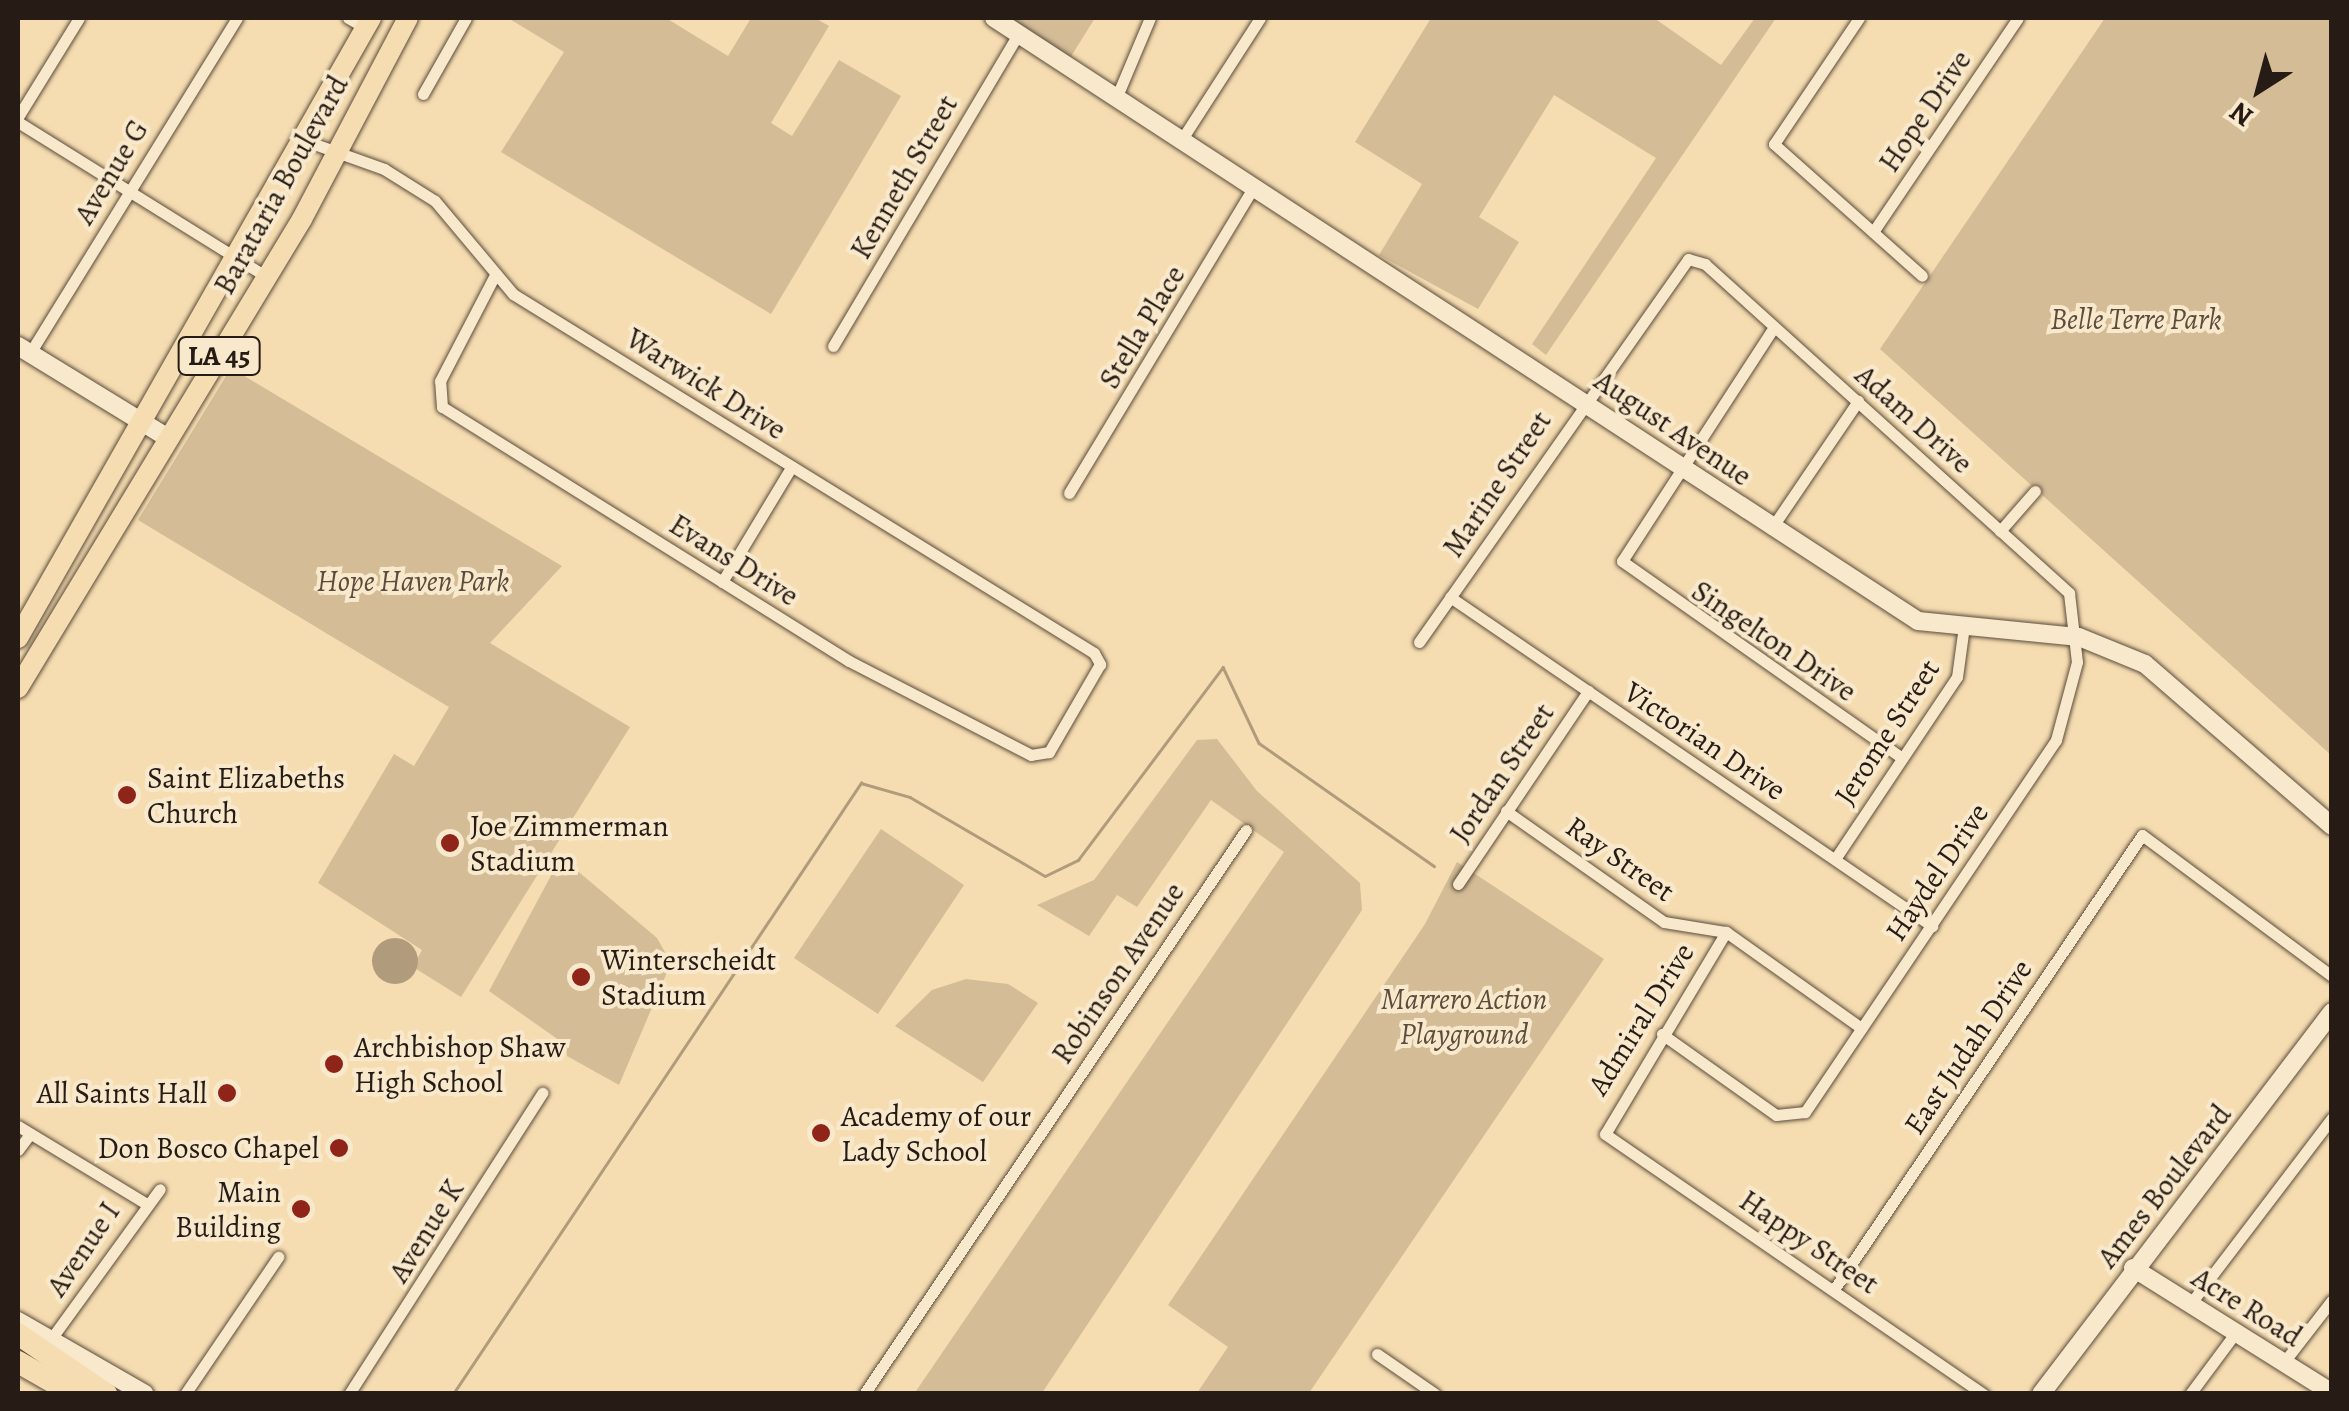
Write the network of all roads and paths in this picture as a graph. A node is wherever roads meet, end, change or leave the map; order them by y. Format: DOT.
graph roads {
  1 [pos="79,18"];
  2 [pos="237,18"];
  3 [pos="408,18"];
  4 [pos="466,18"];
  5 [pos="994,18"];
  6 [pos="1150,18"];
  7 [pos="1260,18"];
  8 [pos="1859,18"];
  9 [pos="2018,18"];
  10 [pos="362,21"];
  11 [pos="1018,34"];
  12 [pos="423,94"];
  13 [pos="1117,96"];
  14 [pos="18,120"];
  15 [pos="1182,139"];
  16 [pos="306,141"];
  17 [pos="333,156"];
  18 [pos="1255,186"];
  19 [pos="131,188"];
  20 [pos="1873,232"];
  21 [pos="241,256"];
  22 [pos="1688,260"];
  23 [pos="495,276"];
  24 [pos="1922,276"];
  25 [pos="267,277"];
  26 [pos="1774,326"];
  27 [pos="833,346"];
  28 [pos="24,350"];
  29 [pos="1584,400"];
  30 [pos="1858,401"];
  31 [pos="142,422"];
  32 [pos="168,438"];
  33 [pos="1678,463"];
  34 [pos="792,466"];
  35 [pos="2035,491"];
  36 [pos="1070,493"];
  37 [pos="1771,529"];
  38 [pos="2000,531"];
  39 [pos="722,582"];
  40 [pos="1450,597"];
  41 [pos="1964,626"];
  42 [pos="2079,637"];
  43 [pos="18,638"];
  44 [pos="1420,642"];
  45 [pos="18,688"];
  46 [pos="1588,692"];
  47 [pos="1031,755"];
  48 [pos="1902,758"];
  49 [pos="1506,811"];
  50 [pos="2332,826"];
  51 [pos="1246,830"];
  52 [pos="1835,859"];
  53 [pos="1458,884"];
  54 [pos="1932,926"];
  55 [pos="1726,932"];
  56 [pos="2332,976"];
  57 [pos="2332,1012"];
  58 [pos="1861,1028"];
  59 [pos="1662,1034"];
  60 [pos="542,1093"];
  61 [pos="2332,1118"];
  62 [pos="18,1126"];
  63 [pos="30,1134"];
  64 [pos="1604,1134"];
  65 [pos="18,1150"];
  66 [pos="160,1190"];
  67 [pos="145,1203"];
  68 [pos="278,1257"];
  69 [pos="2134,1268"];
  70 [pos="1835,1288"];
  71 [pos="2332,1300"];
  72 [pos="2192,1303"];
  73 [pos="18,1321"];
  74 [pos="2236,1332"];
  75 [pos="18,1334"];
  76 [pos="52,1340"];
  77 [pos="1377,1354"];
  78 [pos="18,1362"];
  79 [pos="2284,1362"];
  80 [pos="2332,1392"];
  81 [pos="74,1394"];
  82 [pos="106,1394"];
  83 [pos="146,1394"];
  84 [pos="185,1394"];
  85 [pos="349,1394"];
  86 [pos="864,1394"];
  87 [pos="1435,1394"];
  88 [pos="1984,1394"];
  89 [pos="2041,1394"];
  90 [pos="2190,1394"];
  1 -- 14 [label="street"];
  2 -- 19 [label="street, Avenue G"];
  3 -- 17 [label="main road, Barataria Boulevard / LA 45"];
  4 -- 12 [label="street"];
  5 -- 11 [label="street, August Avenue"];
  6 -- 13 [label="street"];
  7 -- 15 [label="street"];
  8 -- 20 [label="street"];
  9 -- 20 [label="street, Hope Drive"];
  10 -- 16 [label="main road, Barataria Boulevard / LA 45"];
  11 -- 13 [label="street, August Avenue"];
  11 -- 27 [label="street, Kenneth Street"];
  13 -- 15 [label="street, August Avenue"];
  14 -- 19 [label="street"];
  15 -- 18 [label="street, August Avenue"];
  16 -- 17 [label="street, Warwick Drive"];
  16 -- 21 [label="main road, Barataria Boulevard / LA 45"];
  17 -- 23 [label="street, Warwick Drive"];
  17 -- 25 [label="main road, Barataria Boulevard / LA 45"];
  18 -- 29 [label="street, August Avenue"];
  18 -- 36 [label="street, Stella Place"];
  19 -- 21 [label="street"];
  19 -- 28 [label="street, Avenue G"];
  20 -- 24 [label="street"];
  21 -- 25 [label="street"];
  21 -- 31 [label="main road, Barataria Boulevard / LA 45"];
  22 -- 26 [label="street, Adam Drive"];
  22 -- 29 [label="street, Marine Street"];
  23 -- 34 [label="street, Warwick Drive"];
  23 -- 39 [label="street, Evans Drive"];
  25 -- 32 [label="main road, Barataria Boulevard / LA 45"];
  26 -- 30 [label="street, Adam Drive"];
  26 -- 33 [label="street"];
  28 -- 31 [label="street"];
  29 -- 33 [label="street, August Avenue"];
  29 -- 40 [label="street, Marine Street"];
  30 -- 37 [label="street"];
  30 -- 38 [label="street, Adam Drive"];
  31 -- 32 [label="street"];
  31 -- 43 [label="main road, Barataria Boulevard / LA 45"];
  32 -- 45 [label="main road, Barataria Boulevard / LA 45"];
  33 -- 37 [label="street, August Avenue"];
  33 -- 48 [label="street, Singelton Drive"];
  34 -- 39 [label="street"];
  34 -- 47 [label="street, Warwick Drive"];
  35 -- 38 [label="street"];
  37 -- 41 [label="street, August Avenue"];
  38 -- 42 [label="street, Adam Drive"];
  39 -- 47 [label="street, Evans Drive"];
  40 -- 44 [label="street, Marine Street"];
  40 -- 46 [label="street, Victorian Drive"];
  41 -- 42 [label="street, August Avenue"];
  41 -- 48 [label="street, Jerome Street"];
  42 -- 50 [label="street, August Avenue"];
  42 -- 54 [label="street, Haydel Drive"];
  46 -- 49 [label="street, Jordan Street"];
  46 -- 52 [label="street, Victorian Drive"];
  48 -- 52 [label="street, Jerome Street"];
  49 -- 53 [label="street, Jordan Street"];
  49 -- 55 [label="street, Ray Street"];
  51 -- 86 [label="street, Robinson Avenue"];
  52 -- 54 [label="street, Victorian Drive"];
  54 -- 58 [label="street, Haydel Drive"];
  55 -- 58 [label="street, Ray Street"];
  55 -- 59 [label="street, Admiral Drive"];
  56 -- 70 [label="street, East Judah Drive"];
  57 -- 69 [label="street, Ames Boulevard"];
  58 -- 59 [label="street, Haydel Drive"];
  59 -- 64 [label="street, Admiral Drive"];
  60 -- 85 [label="street, Avenue K"];
  61 -- 72 [label="street"];
  62 -- 63 [label="street"];
  63 -- 65 [label="street"];
  63 -- 67 [label="street"];
  64 -- 70 [label="street, Happy Street"];
  66 -- 67 [label="street, Avenue I"];
  67 -- 76 [label="street, Avenue I"];
  68 -- 84 [label="street"];
  69 -- 72 [label="street, Acre Road"];
  69 -- 89 [label="street, Ames Boulevard"];
  70 -- 88 [label="street, Happy Street"];
  71 -- 79 [label="street"];
  72 -- 74 [label="street, Acre Road"];
  73 -- 76 [label="street"];
  74 -- 79 [label="street, Acre Road"];
  74 -- 90 [label="street"];
  75 -- 82 [label="highway"];
  76 -- 83 [label="street"];
  77 -- 87 [label="street"];
  78 -- 81 [label="highway"];
  79 -- 80 [label="street, Acre Road"];
}
